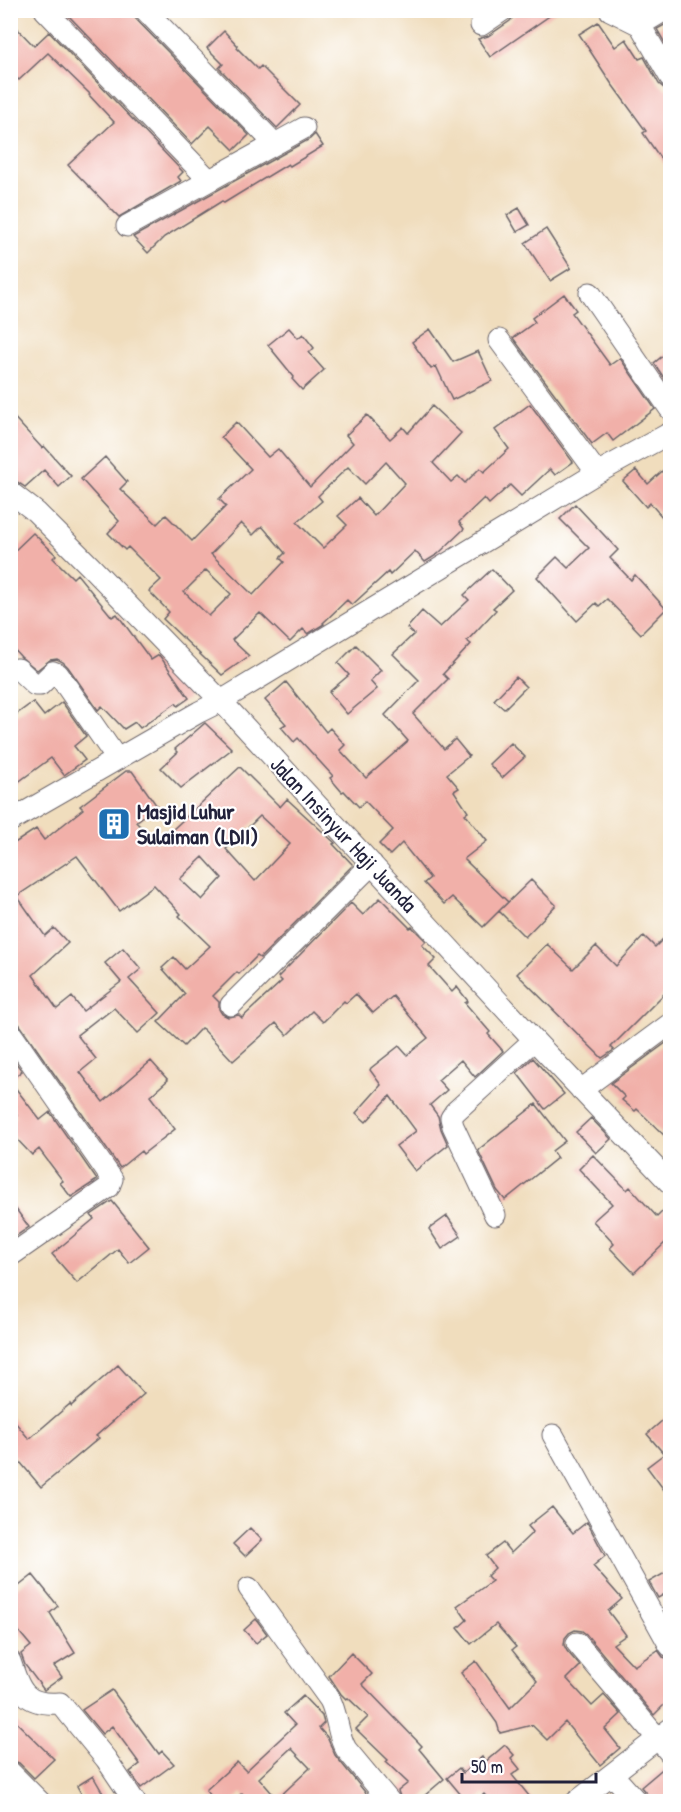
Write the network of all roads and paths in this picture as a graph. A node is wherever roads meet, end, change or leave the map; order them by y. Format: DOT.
graph roads {
  1 [pos="45,10"];
  2 [pos="145,10"];
  3 [pos="502,10"];
  4 [pos="610,10"];
  5 [pos="664,10"];
  6 [pos="481,25"];
  7 [pos="640,25"];
  8 [pos="670,77"];
  9 [pos="304,128"];
  10 [pos="274,143"];
  11 [pos="209,180"];
  12 [pos="127,226"];
  13 [pos="590,293"];
  14 [pos="499,339"];
  15 [pos="670,410"];
  16 [pos="670,433"];
  17 [pos="597,473"];
  18 [pos="10,492"];
  19 [pos="10,670"];
  20 [pos="221,701"];
  21 [pos="117,759"];
  22 [pos="10,821"];
  23 [pos="372,864"];
  24 [pos="231,1005"];
  25 [pos="670,1024"];
  26 [pos="10,1032"];
  27 [pos="534,1040"];
  28 [pos="581,1090"];
  29 [pos="670,1183"];
  30 [pos="495,1215"];
  31 [pos="10,1256"];
  32 [pos="553,1435"];
  33 [pos="249,1588"];
  34 [pos="577,1643"];
  35 [pos="670,1646"];
  36 [pos="10,1661"];
  37 [pos="666,1740"];
  38 [pos="10,1772"];
  39 [pos="612,1774"];
  40 [pos="40,1802"];
  41 [pos="135,1802"];
  42 [pos="390,1802"];
  43 [pos="576,1802"];
  44 [pos="637,1802"];
  1 -- 11 [label="street"];
  2 -- 10 [label="street"];
  3 -- 6 [label="street"];
  4 -- 7 [label="street"];
  5 -- 7 [label="street"];
  7 -- 8 [label="street"];
  9 -- 10 [label="street"];
  10 -- 11 [label="street"];
  11 -- 12 [label="street"];
  13 -- 15 [label="street"];
  14 -- 17 [label="street"];
  16 -- 17 [label="street"];
  17 -- 20 [label="street"];
  18 -- 20 [label="street, Jalan Insinyur Haji Juanda"];
  19 -- 21 [label="street"];
  20 -- 21 [label="street"];
  20 -- 23 [label="street, Jalan Insinyur Haji Juanda"];
  21 -- 22 [label="street"];
  23 -- 24 [label="street"];
  23 -- 27 [label="street, Jalan Insinyur Haji Juanda"];
  25 -- 28 [label="street"];
  26 -- 31 [label="street"];
  27 -- 28 [label="street, Jalan Insinyur Haji Juanda"];
  27 -- 30 [label="street"];
  28 -- 29 [label="street, Jalan Insinyur Haji Juanda"];
  32 -- 35 [label="street"];
  33 -- 42 [label="street"];
  34 -- 37 [label="street"];
  36 -- 41 [label="street"];
  37 -- 39 [label="street"];
  38 -- 40 [label="street"];
  39 -- 43 [label="street"];
  39 -- 44 [label="street"];
}
